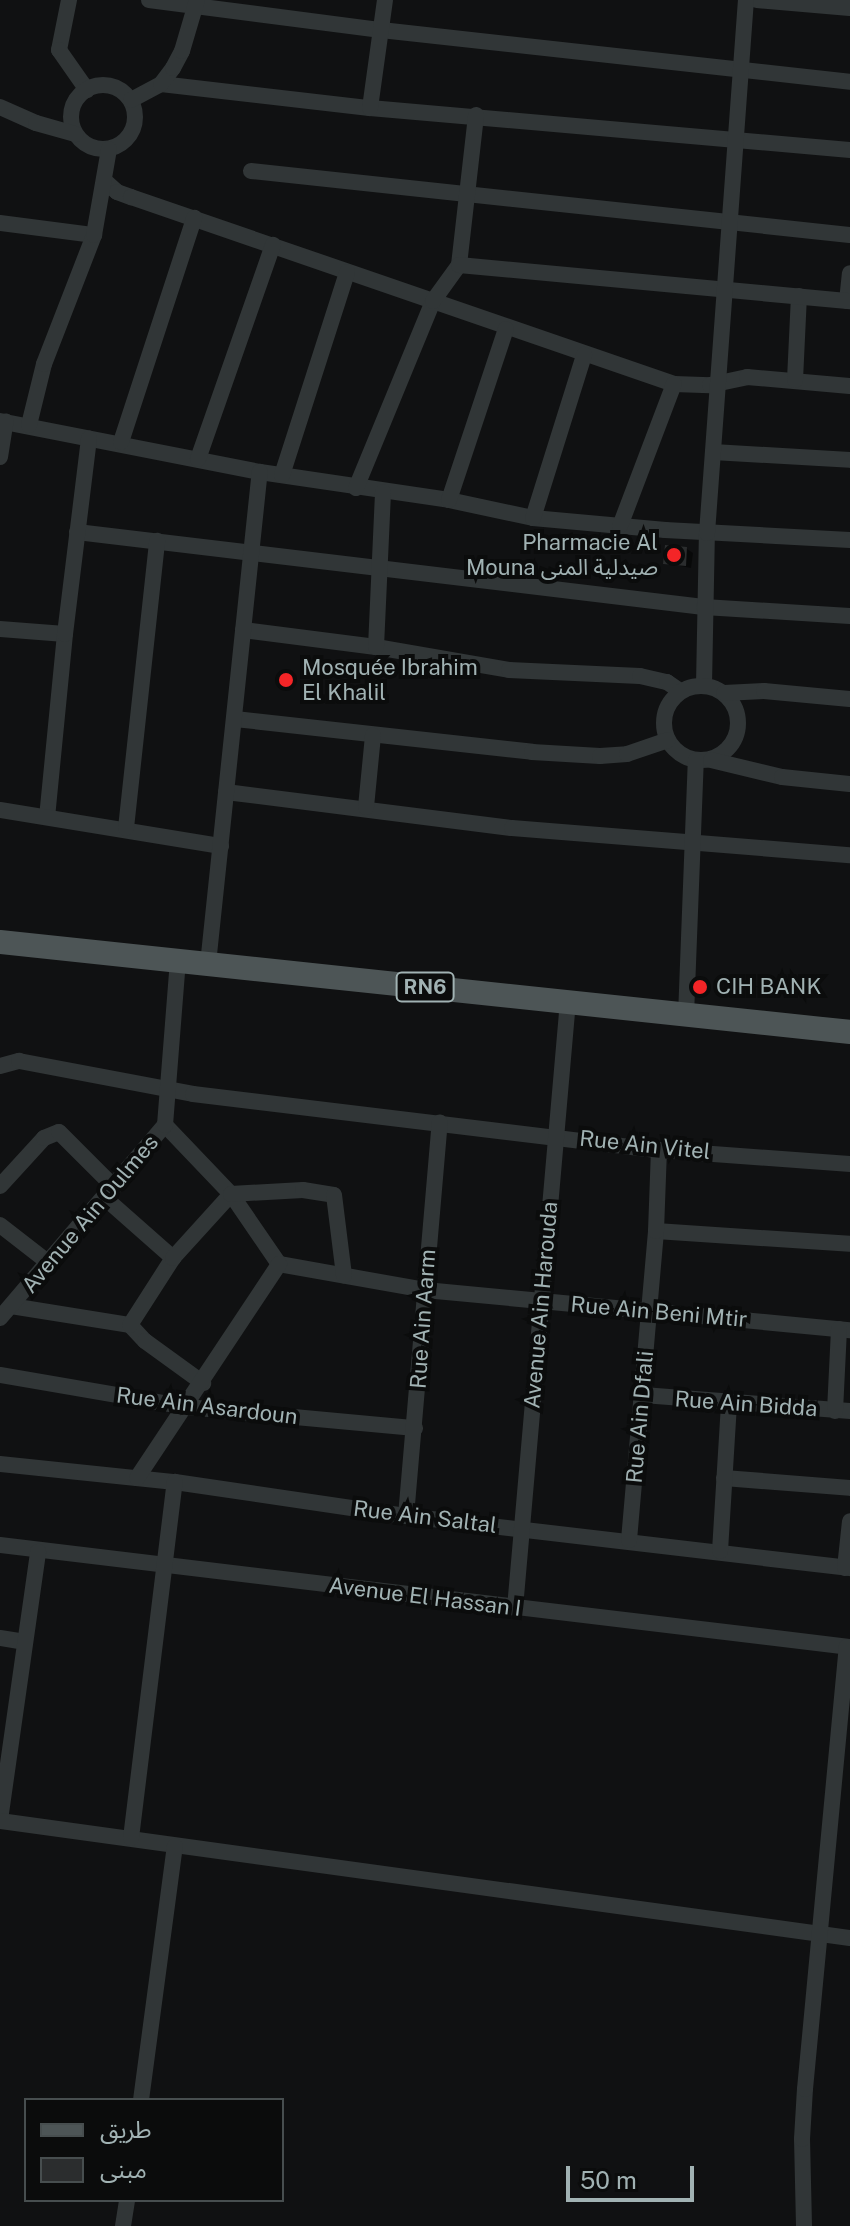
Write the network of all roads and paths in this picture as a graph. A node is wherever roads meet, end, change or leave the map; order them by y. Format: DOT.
graph roads {
  1 [pos="69,0"];
  2 [pos="149,0"];
  3 [pos="385,0"];
  4 [pos="746,0"];
  5 [pos="757,0"];
  6 [pos="196,3"];
  7 [pos="850,8"];
  8 [pos="381,30"];
  9 [pos="742,73"];
  10 [pos="850,82"];
  11 [pos="161,84"];
  12 [pos="87,90"];
  13 [pos="131,100"];
  14 [pos="0,107"];
  15 [pos="370,108"];
  16 [pos="476,115"];
  17 [pos="75,134"];
  18 [pos="736,142"];
  19 [pos="109,149"];
  20 [pos="850,150"];
  21 [pos="251,171"];
  22 [pos="106,182"];
  23 [pos="468,195"];
  24 [pos="194,218"];
  25 [pos="728,222"];
  26 [pos="0,223"];
  27 [pos="94,235"];
  28 [pos="850,235"];
  29 [pos="273,245"];
  30 [pos="459,265"];
  31 [pos="347,272"];
  32 [pos="850,273"];
  33 [pos="723,288"];
  34 [pos="799,296"];
  35 [pos="433,301"];
  36 [pos="848,301"];
  37 [pos="506,329"];
  38 [pos="584,355"];
  39 [pos="795,380"];
  40 [pos="717,383"];
  41 [pos="674,384"];
  42 [pos="850,386"];
  43 [pos="3,421"];
  44 [pos="29,425"];
  45 [pos="89,438"];
  46 [pos="121,442"];
  47 [pos="713,452"];
  48 [pos="0,457"];
  49 [pos="198,459"];
  50 [pos="850,460"];
  51 [pos="260,472"];
  52 [pos="282,475"];
  53 [pos="356,488"];
  54 [pos="383,492"];
  55 [pos="449,500"];
  56 [pos="533,518"];
  57 [pos="620,526"];
  58 [pos="77,532"];
  59 [pos="707,533"];
  60 [pos="850,540"];
  61 [pos="157,541"];
  62 [pos="252,552"];
  63 [pos="380,569"];
  64 [pos="704,607"];
  65 [pos="850,616"];
  66 [pos="0,629"];
  67 [pos="243,630"];
  68 [pos="65,634"];
  69 [pos="376,647"];
  70 [pos="704,685"];
  71 [pos="680,691"];
  72 [pos="724,693"];
  73 [pos="850,699"];
  74 [pos="235,719"];
  75 [pos="373,735"];
  76 [pos="668,740"];
  77 [pos="704,760"];
  78 [pos="850,784"];
  79 [pos="226,792"];
  80 [pos="366,807"];
  81 [pos="0,810"];
  82 [pos="47,816"];
  83 [pos="126,828"];
  84 [pos="690,841"];
  85 [pos="221,846"];
  86 [pos="850,855"];
  87 [pos="0,942"];
  88 [pos="178,960"];
  89 [pos="208,964"];
  90 [pos="568,1001"];
  91 [pos="686,1016"];
  92 [pos="850,1032"];
  93 [pos="0,1066"];
  94 [pos="169,1087"];
  95 [pos="440,1122"];
  96 [pos="165,1125"];
  97 [pos="555,1135"];
  98 [pos="659,1150"];
  99 [pos="850,1164"];
  100 [pos="0,1186"];
  101 [pos="110,1192"];
  102 [pos="231,1194"];
  103 [pos="0,1225"];
  104 [pos="656,1231"];
  105 [pos="850,1244"];
  106 [pos="173,1258"];
  107 [pos="49,1263"];
  108 [pos="279,1264"];
  109 [pos="344,1275"];
  110 [pos="425,1290"];
  111 [pos="541,1301"];
  112 [pos="649,1311"];
  113 [pos="6,1312"];
  114 [pos="130,1325"];
  115 [pos="845,1329"];
  116 [pos="0,1375"];
  117 [pos="203,1383"];
  118 [pos="643,1395"];
  119 [pos="729,1405"];
  120 [pos="187,1407"];
  121 [pos="843,1411"];
  122 [pos="415,1428"];
  123 [pos="0,1464"];
  124 [pos="137,1478"];
  125 [pos="724,1478"];
  126 [pos="175,1482"];
  127 [pos="850,1488"];
  128 [pos="406,1516"];
  129 [pos="850,1521"];
  130 [pos="520,1528"];
  131 [pos="629,1540"];
  132 [pos="0,1545"];
  133 [pos="720,1551"];
  134 [pos="38,1552"];
  135 [pos="166,1565"];
  136 [pos="847,1568"];
  137 [pos="515,1608"];
  138 [pos="0,1638"];
  139 [pos="24,1642"];
  140 [pos="849,1647"];
  141 [pos="0,1821"];
  142 [pos="131,1838"];
  143 [pos="175,1846"];
  144 [pos="819,1934"];
  145 [pos="850,1938"];
  146 [pos="141,2098"];
  147 [pos="127,2202"];
  148 [pos="123,2226"];
  149 [pos="804,2226"];
  1 -- 12 [label="street"];
  2 -- 6 [label="street"];
  3 -- 8 [label="street"];
  4 -- 9 [label="street"];
  5 -- 7 [label="street"];
  6 -- 8 [label="street"];
  6 -- 11 [label="street"];
  8 -- 9 [label="street"];
  8 -- 15 [label="street"];
  9 -- 10 [label="street"];
  9 -- 18 [label="street"];
  11 -- 13 [label="street"];
  11 -- 15 [label="street"];
  12 -- 13 [label="street"];
  12 -- 17 [label="street"];
  13 -- 19 [label="street"];
  14 -- 17 [label="street"];
  15 -- 16 [label="street"];
  16 -- 18 [label="street"];
  16 -- 23 [label="street"];
  17 -- 19 [label="street"];
  18 -- 20 [label="street"];
  18 -- 25 [label="street"];
  19 -- 22 [label="street"];
  21 -- 23 [label="street"];
  22 -- 24 [label="street"];
  22 -- 27 [label="street"];
  23 -- 25 [label="street"];
  23 -- 30 [label="street"];
  24 -- 29 [label="street"];
  24 -- 46 [label="street"];
  25 -- 28 [label="street"];
  25 -- 33 [label="street"];
  26 -- 27 [label="street"];
  27 -- 44 [label="street"];
  29 -- 31 [label="street"];
  29 -- 49 [label="street"];
  30 -- 33 [label="street"];
  30 -- 35 [label="street"];
  31 -- 35 [label="street"];
  31 -- 52 [label="street"];
  32 -- 36 [label="street"];
  33 -- 34 [label="street"];
  33 -- 40 [label="street"];
  34 -- 36 [label="street"];
  34 -- 39 [label="street"];
  35 -- 37 [label="street"];
  35 -- 53 [label="street"];
  37 -- 38 [label="street"];
  37 -- 55 [label="street"];
  38 -- 41 [label="street"];
  38 -- 56 [label="street"];
  39 -- 40 [label="street"];
  39 -- 42 [label="street"];
  40 -- 41 [label="street"];
  40 -- 47 [label="street"];
  41 -- 57 [label="street"];
  43 -- 44 [label="street"];
  43 -- 48 [label="street"];
  44 -- 45 [label="street"];
  45 -- 46 [label="street"];
  45 -- 58 [label="street"];
  46 -- 49 [label="street"];
  47 -- 50 [label="street"];
  47 -- 59 [label="street"];
  49 -- 51 [label="street"];
  51 -- 52 [label="street"];
  51 -- 62 [label="street"];
  52 -- 53 [label="street"];
  53 -- 54 [label="street"];
  54 -- 55 [label="street"];
  54 -- 63 [label="street"];
  55 -- 56 [label="street"];
  56 -- 57 [label="street"];
  57 -- 59 [label="street"];
  58 -- 61 [label="street"];
  58 -- 68 [label="street"];
  59 -- 60 [label="street"];
  59 -- 64 [label="street"];
  61 -- 62 [label="street"];
  61 -- 83 [label="street"];
  62 -- 63 [label="street"];
  62 -- 67 [label="street"];
  63 -- 64 [label="street"];
  63 -- 69 [label="street"];
  64 -- 65 [label="street"];
  64 -- 70 [label="street"];
  66 -- 68 [label="street"];
  67 -- 69 [label="street"];
  67 -- 74 [label="street"];
  68 -- 82 [label="street"];
  69 -- 71 [label="street"];
  70 -- 71 [label="street"];
  70 -- 72 [label="street"];
  71 -- 76 [label="street"];
  72 -- 73 [label="street"];
  72 -- 77 [label="street"];
  74 -- 75 [label="street"];
  74 -- 79 [label="street"];
  75 -- 76 [label="street"];
  75 -- 80 [label="street"];
  76 -- 77 [label="street"];
  77 -- 78 [label="street"];
  77 -- 84 [label="street"];
  79 -- 80 [label="street"];
  79 -- 85 [label="street"];
  80 -- 84 [label="street"];
  81 -- 82 [label="street"];
  82 -- 83 [label="street"];
  83 -- 85 [label="street"];
  84 -- 86 [label="street"];
  84 -- 91 [label="street"];
  85 -- 89 [label="street"];
  87 -- 88 [label="main road, RN6"];
  88 -- 89 [label="main road, RN6"];
  88 -- 94 [label="street, Avenue Ain Oulmes"];
  89 -- 90 [label="main road, RN6"];
  90 -- 91 [label="main road, RN6"];
  90 -- 97 [label="street, Avenue Ain Harouda"];
  91 -- 92 [label="main road, RN6"];
  93 -- 94 [label="street"];
  94 -- 95 [label="street, Rue Ain Vitel"];
  94 -- 96 [label="street, Avenue Ain Oulmes"];
  95 -- 97 [label="street, Rue Ain Vitel"];
  95 -- 110 [label="street, Rue Ain Aarm"];
  96 -- 101 [label="street, Avenue Ain Oulmes"];
  96 -- 102 [label="street"];
  97 -- 98 [label="street, Rue Ain Vitel"];
  97 -- 111 [label="street, Avenue Ain Harouda"];
  98 -- 99 [label="street, Rue Ain Vitel"];
  98 -- 104 [label="street, Rue Ain Dfali"];
  100 -- 101 [label="street"];
  101 -- 106 [label="street"];
  101 -- 107 [label="street, Avenue Ain Oulmes"];
  102 -- 106 [label="street"];
  102 -- 108 [label="street"];
  102 -- 109 [label="street"];
  103 -- 107 [label="street"];
  104 -- 105 [label="street"];
  104 -- 112 [label="street, Rue Ain Dfali"];
  106 -- 114 [label="street"];
  107 -- 113 [label="street, Avenue Ain Oulmes"];
  108 -- 109 [label="street, Rue Ain Beni Mtir"];
  108 -- 117 [label="street"];
  109 -- 110 [label="street, Rue Ain Beni Mtir"];
  110 -- 111 [label="street, Rue Ain Beni Mtir"];
  110 -- 122 [label="street, Rue Ain Aarm"];
  111 -- 112 [label="street, Rue Ain Beni Mtir"];
  111 -- 130 [label="street, Avenue Ain Harouda"];
  112 -- 115 [label="street, Rue Ain Beni Mtir"];
  112 -- 118 [label="street, Rue Ain Dfali"];
  113 -- 114 [label="street"];
  114 -- 117 [label="street"];
  115 -- 121 [label="street"];
  116 -- 120 [label="street, Rue Ain Asardoun"];
  117 -- 120 [label="street"];
  118 -- 119 [label="street, Rue Ain Bidda"];
  118 -- 131 [label="street, Rue Ain Dfali"];
  119 -- 121 [label="street, Rue Ain Bidda"];
  119 -- 125 [label="street"];
  120 -- 122 [label="street, Rue Ain Asardoun"];
  120 -- 124 [label="street"];
  122 -- 128 [label="street, Rue Ain Aarm"];
  123 -- 124 [label="street, Rue Ain Saltal"];
  124 -- 126 [label="street, Rue Ain Saltal"];
  125 -- 127 [label="street"];
  125 -- 133 [label="street"];
  126 -- 128 [label="street, Rue Ain Saltal"];
  126 -- 135 [label="street"];
  128 -- 130 [label="street, Rue Ain Saltal"];
  129 -- 136 [label="street"];
  130 -- 131 [label="street, Rue Ain Saltal"];
  130 -- 137 [label="street, Avenue Ain Harouda"];
  131 -- 133 [label="street, Rue Ain Saltal"];
  132 -- 134 [label="street, Avenue El Hassan I"];
  133 -- 136 [label="street, Rue Ain Saltal"];
  134 -- 135 [label="street, Avenue El Hassan I"];
  134 -- 139 [label="street"];
  135 -- 137 [label="street, Avenue El Hassan I"];
  135 -- 142 [label="street"];
  137 -- 140 [label="street, Avenue El Hassan I"];
  138 -- 139 [label="street"];
  139 -- 141 [label="street"];
  140 -- 144 [label="street"];
  141 -- 142 [label="street"];
  142 -- 143 [label="street"];
  143 -- 144 [label="street"];
  143 -- 146 [label="street"];
  144 -- 145 [label="street"];
  144 -- 149 [label="street"];
  147 -- 148 [label="street"];
}
